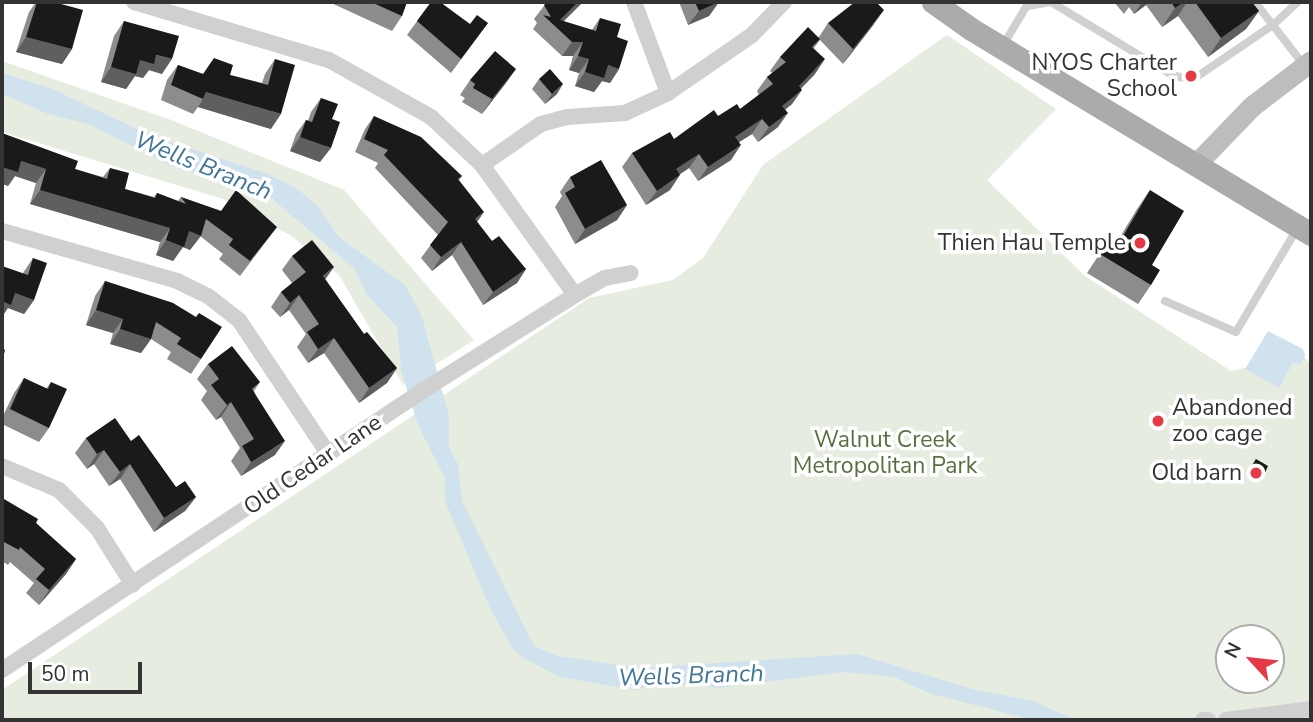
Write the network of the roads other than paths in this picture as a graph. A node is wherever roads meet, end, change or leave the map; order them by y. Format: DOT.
graph roads {
  1 [pos="134,2"];
  2 [pos="634,2"];
  3 [pos="784,2"];
  4 [pos="933,2"];
  5 [pos="1255,2"];
  6 [pos="1298,2"];
  7 [pos="1029,4"];
  8 [pos="1273,25"];
  9 [pos="1002,48"];
  10 [pos="1308,63"];
  11 [pos="668,93"];
  12 [pos="1195,164"];
  13 [pos="482,165"];
  14 [pos="1305,230"];
  15 [pos="2,232"];
  16 [pos="631,273"];
  17 [pos="575,295"];
  18 [pos="1165,301"];
  19 [pos="330,455"];
  20 [pos="2,466"];
  21 [pos="132,585"];
  22 [pos="2,670"];
  23 [pos="1311,709"];
  24 [pos="1226,720"];
  1 -- 13 [label="street"];
  2 -- 11 [label="street"];
  3 -- 11 [label="street"];
  4 -- 9 [label="main road"];
  5 -- 8 [label="lane"];
  6 -- 8 [label="lane"];
  7 -- 8 [label="lane"];
  7 -- 9 [label="lane"];
  8 -- 10 [label="lane"];
  9 -- 12 [label="main road"];
  10 -- 12 [label="main road"];
  11 -- 13 [label="street"];
  12 -- 14 [label="main road"];
  13 -- 17 [label="street"];
  14 -- 18 [label="lane"];
  15 -- 19 [label="street"];
  16 -- 17 [label="street, Old Cedar Lane"];
  17 -- 19 [label="street, Old Cedar Lane"];
  19 -- 21 [label="street, Old Cedar Lane"];
  20 -- 21 [label="street"];
  21 -- 22 [label="street, Old Cedar Lane"];
  23 -- 24 [label="street"];
}
